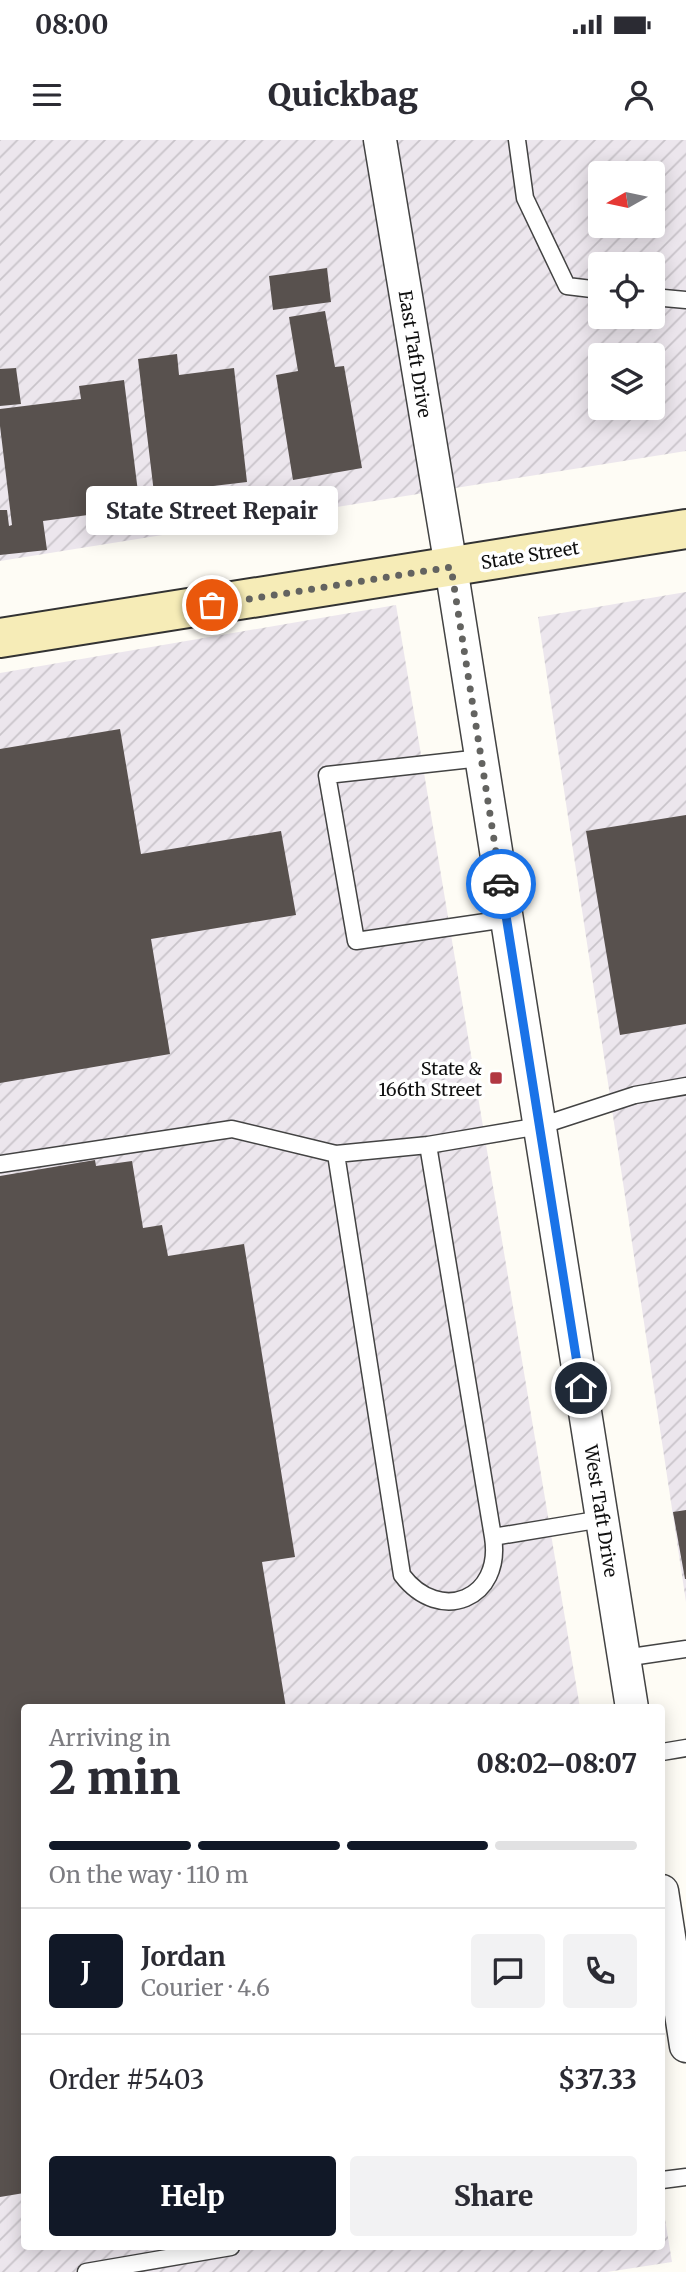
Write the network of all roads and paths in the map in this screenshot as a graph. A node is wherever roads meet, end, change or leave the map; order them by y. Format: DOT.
graph roads {
  1 [pos="380,140"];
  2 [pos="517,140"];
  3 [pos="588,289"];
  4 [pos="665,298"];
  5 [pos="686,300"];
  6 [pos="686,529"];
  7 [pos="451,567"];
  8 [pos="0,638"];
  9 [pos="481,758"];
  10 [pos="506,919"];
  11 [pos="686,1086"];
  12 [pos="540,1126"];
  13 [pos="428,1145"];
  14 [pos="336,1154"];
  15 [pos="0,1164"];
  16 [pos="602,1519"];
  17 [pos="494,1537"];
  18 [pos="686,1649"];
  19 [pos="624,1658"];
  20 [pos="631,1704"];
  21 [pos="686,1748"];
  22 [pos="665,1752"];
  23 [pos="665,1910"];
  24 [pos="686,2046"];
  25 [pos="686,2177"];
  26 [pos="665,2180"];
  27 [pos="214,2250"];
  28 [pos="86,2272"];
  1 -- 7 [label="street, East Taft Drive"];
  2 -- 3 [label="lane"];
  4 -- 5 [label="lane"];
  6 -- 7 [label="street, State Street"];
  7 -- 8 [label="street, State Street"];
  7 -- 9 [label="street, West Taft Drive"];
  9 -- 10 [label="street, West Taft Drive"];
  9 -- 10 [label="lane"];
  10 -- 12 [label="street, West Taft Drive"];
  11 -- 12 [label="lane"];
  12 -- 13 [label="lane"];
  12 -- 16 [label="street, West Taft Drive"];
  13 -- 14 [label="lane"];
  13 -- 17 [label="lane"];
  14 -- 15 [label="lane"];
  14 -- 17 [label="lane"];
  16 -- 17 [label="lane"];
  16 -- 19 [label="street, West Taft Drive"];
  18 -- 19 [label="lane"];
  19 -- 20 [label="street, West Taft Drive"];
  21 -- 22 [label="lane"];
  23 -- 24 [label="street"];
  25 -- 26 [label="lane"];
  27 -- 28 [label="lane"];
}
